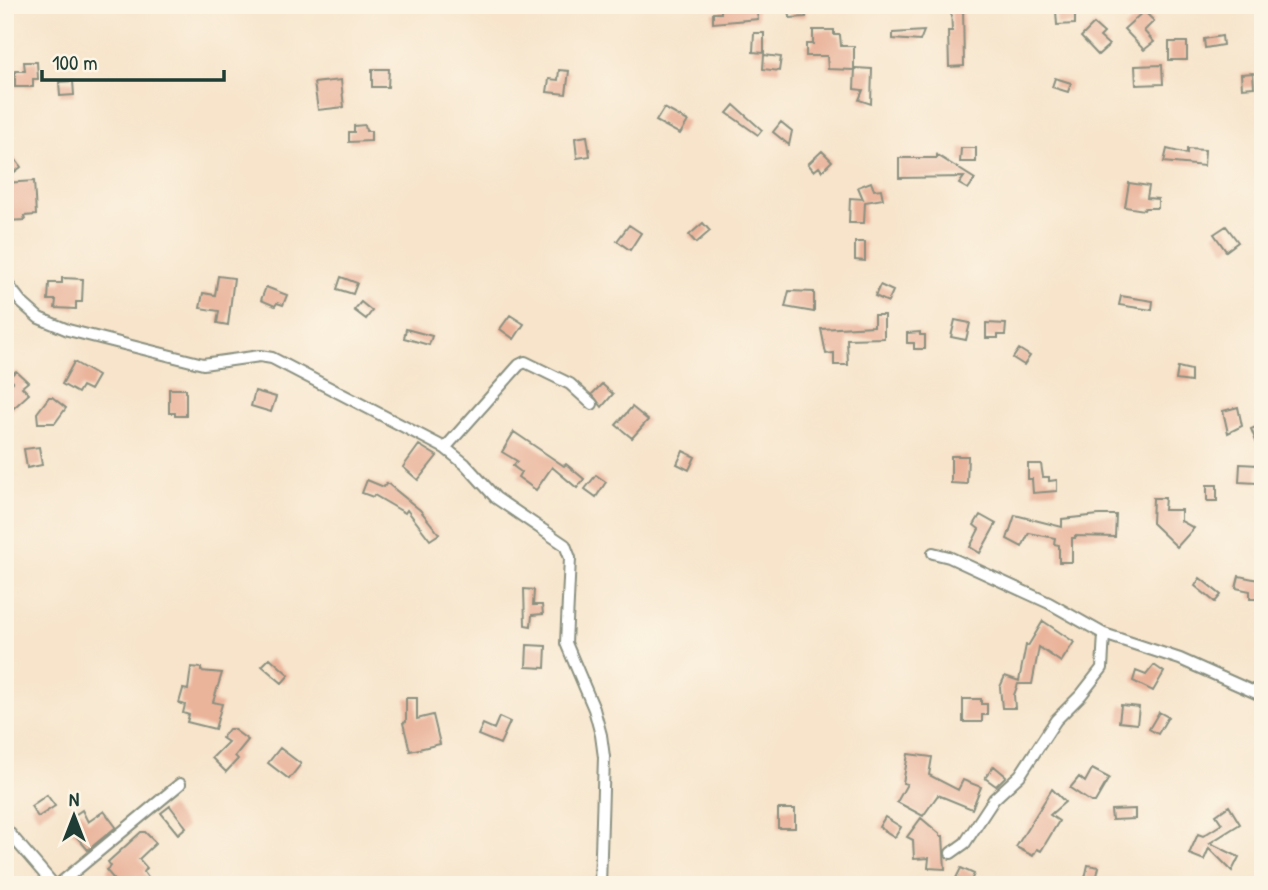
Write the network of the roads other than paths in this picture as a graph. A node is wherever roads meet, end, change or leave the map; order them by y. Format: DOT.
graph roads {
  1 [pos="5,281"];
  2 [pos="592,404"];
  3 [pos="445,448"];
  4 [pos="933,553"];
  5 [pos="1104,634"];
  6 [pos="1263,696"];
  7 [pos="180,784"];
  8 [pos="5,828"];
  9 [pos="951,853"];
  10 [pos="56,885"];
  11 [pos="600,885"];
  1 -- 3 [label="street"];
  2 -- 3 [label="street"];
  3 -- 11 [label="street"];
  4 -- 5 [label="street"];
  5 -- 6 [label="street"];
  5 -- 9 [label="street"];
  7 -- 10 [label="street"];
  8 -- 10 [label="street"];
}
